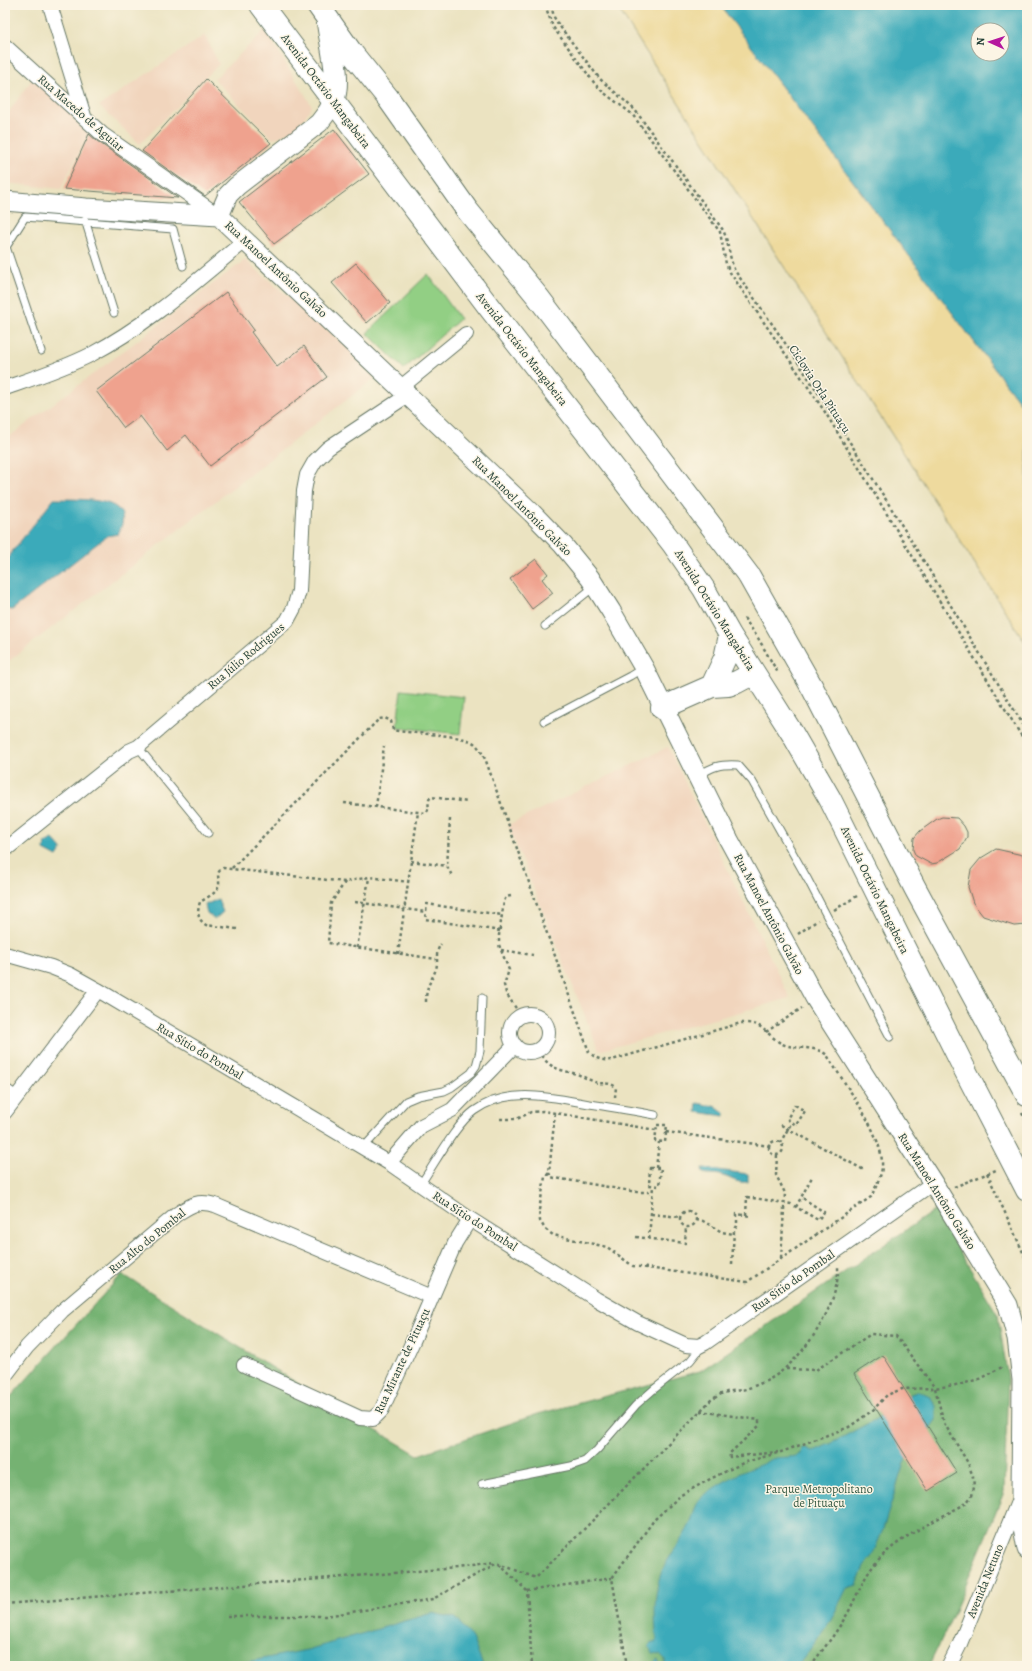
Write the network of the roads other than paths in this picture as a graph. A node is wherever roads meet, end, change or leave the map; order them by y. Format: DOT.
graph roads {
  1 [pos="50,5"];
  2 [pos="261,5"];
  3 [pos="322,12"];
  4 [pos="5,46"];
  5 [pos="333,101"];
  6 [pos="84,116"];
  7 [pos="5,201"];
  8 [pos="26,210"];
  9 [pos="86,216"];
  10 [pos="219,216"];
  11 [pos="246,240"];
  12 [pos="183,266"];
  13 [pos="114,313"];
  14 [pos="466,334"];
  15 [pos="42,351"];
  16 [pos="5,388"];
  17 [pos="404,391"];
  18 [pos="595,586"];
  19 [pos="546,626"];
  20 [pos="730,635"];
  21 [pos="644,668"];
  22 [pos="754,673"];
  23 [pos="712,686"];
  24 [pos="662,708"];
  25 [pos="544,721"];
  26 [pos="138,747"];
  27 [pos="698,776"];
  28 [pos="208,833"];
  29 [pos="5,850"];
  30 [pos="5,954"];
  31 [pos="98,990"];
  32 [pos="482,998"];
  33 [pos="890,1037"];
  34 [pos="514,1046"];
  35 [pos="5,1088"];
  36 [pos="1027,1095"];
  37 [pos="18,1096"];
  38 [pos="5,1112"];
  39 [pos="655,1114"];
  40 [pos="363,1148"];
  41 [pos="389,1163"];
  42 [pos="420,1185"];
  43 [pos="936,1188"];
  44 [pos="1027,1190"];
  45 [pos="470,1219"];
  46 [pos="432,1297"];
  47 [pos="705,1343"];
  48 [pos="244,1365"];
  49 [pos="5,1376"];
  50 [pos="482,1484"];
  51 [pos="1021,1495"];
  52 [pos="1025,1524"];
  53 [pos="1027,1549"];
  54 [pos="959,1646"];
  55 [pos="949,1666"];
  56 [pos="960,1666"];
  1 -- 6 [label="street"];
  2 -- 5 [label="main road, Avenida Octávio Mangabeira"];
  3 -- 5 [label="main road"];
  3 -- 36 [label="main road"];
  4 -- 6 [label="street, Rua Macedo de Aguiar"];
  5 -- 10 [label="street"];
  5 -- 20 [label="main road, Avenida Octávio Mangabeira"];
  6 -- 10 [label="street, Rua Macedo de Aguiar"];
  7 -- 8 [label="street, Rua Manoel Antônio Galvão"];
  8 -- 9 [label="street, Rua Manoel Antônio Galvão"];
  8 -- 15 [label="lane"];
  9 -- 10 [label="street, Rua Manoel Antônio Galvão"];
  9 -- 12 [label="lane"];
  9 -- 13 [label="lane"];
  10 -- 11 [label="street, Rua Manoel Antônio Galvão"];
  11 -- 16 [label="street"];
  11 -- 17 [label="street, Rua Manoel Antônio Galvão"];
  14 -- 17 [label="street"];
  17 -- 18 [label="street, Rua Manoel Antônio Galvão"];
  17 -- 26 [label="street, Rua Júlio Rodrigues"];
  18 -- 19 [label="lane"];
  18 -- 21 [label="street, Rua Manoel Antônio Galvão"];
  20 -- 22 [label="main road, Avenida Octávio Mangabeira"];
  20 -- 23 [label="main road"];
  21 -- 24 [label="street, Rua Manoel Antônio Galvão"];
  21 -- 25 [label="lane"];
  22 -- 23 [label="main road"];
  22 -- 44 [label="main road, Avenida Octávio Mangabeira"];
  23 -- 24 [label="main road"];
  24 -- 27 [label="street, Rua Manoel Antônio Galvão"];
  26 -- 28 [label="lane"];
  26 -- 29 [label="street, Rua Júlio Rodrigues"];
  27 -- 33 [label="lane"];
  27 -- 43 [label="street, Rua Manoel Antônio Galvão"];
  30 -- 31 [label="street, Rua Sítio do Pombal"];
  31 -- 37 [label="street"];
  31 -- 40 [label="street, Rua Sítio do Pombal"];
  32 -- 40 [label="lane"];
  34 -- 34 [label="street"];
  34 -- 41 [label="street"];
  35 -- 37 [label="lane"];
  37 -- 38 [label="street"];
  39 -- 42 [label="lane"];
  40 -- 41 [label="street, Rua Sítio do Pombal"];
  41 -- 42 [label="street, Rua Sítio do Pombal"];
  42 -- 45 [label="street, Rua Sítio do Pombal"];
  43 -- 47 [label="street, Rua Sítio do Pombal"];
  43 -- 51 [label="street, Rua Manoel Antônio Galvão"];
  45 -- 46 [label="street, Rua Mirante de Pituaçu"];
  45 -- 47 [label="street, Rua Sítio do Pombal"];
  46 -- 48 [label="street, Rua Mirante de Pituaçu"];
  46 -- 49 [label="street, Rua Alto do Pombal"];
  47 -- 50 [label="lane"];
  51 -- 52 [label="street, Rua Manoel Antônio Galvão"];
  51 -- 54 [label="street, Avenida Netuno"];
  52 -- 53 [label="street, Rua Manoel Antônio Galvão"];
  54 -- 55 [label="street, Avenida Netuno"];
  54 -- 56 [label="street"];
}
